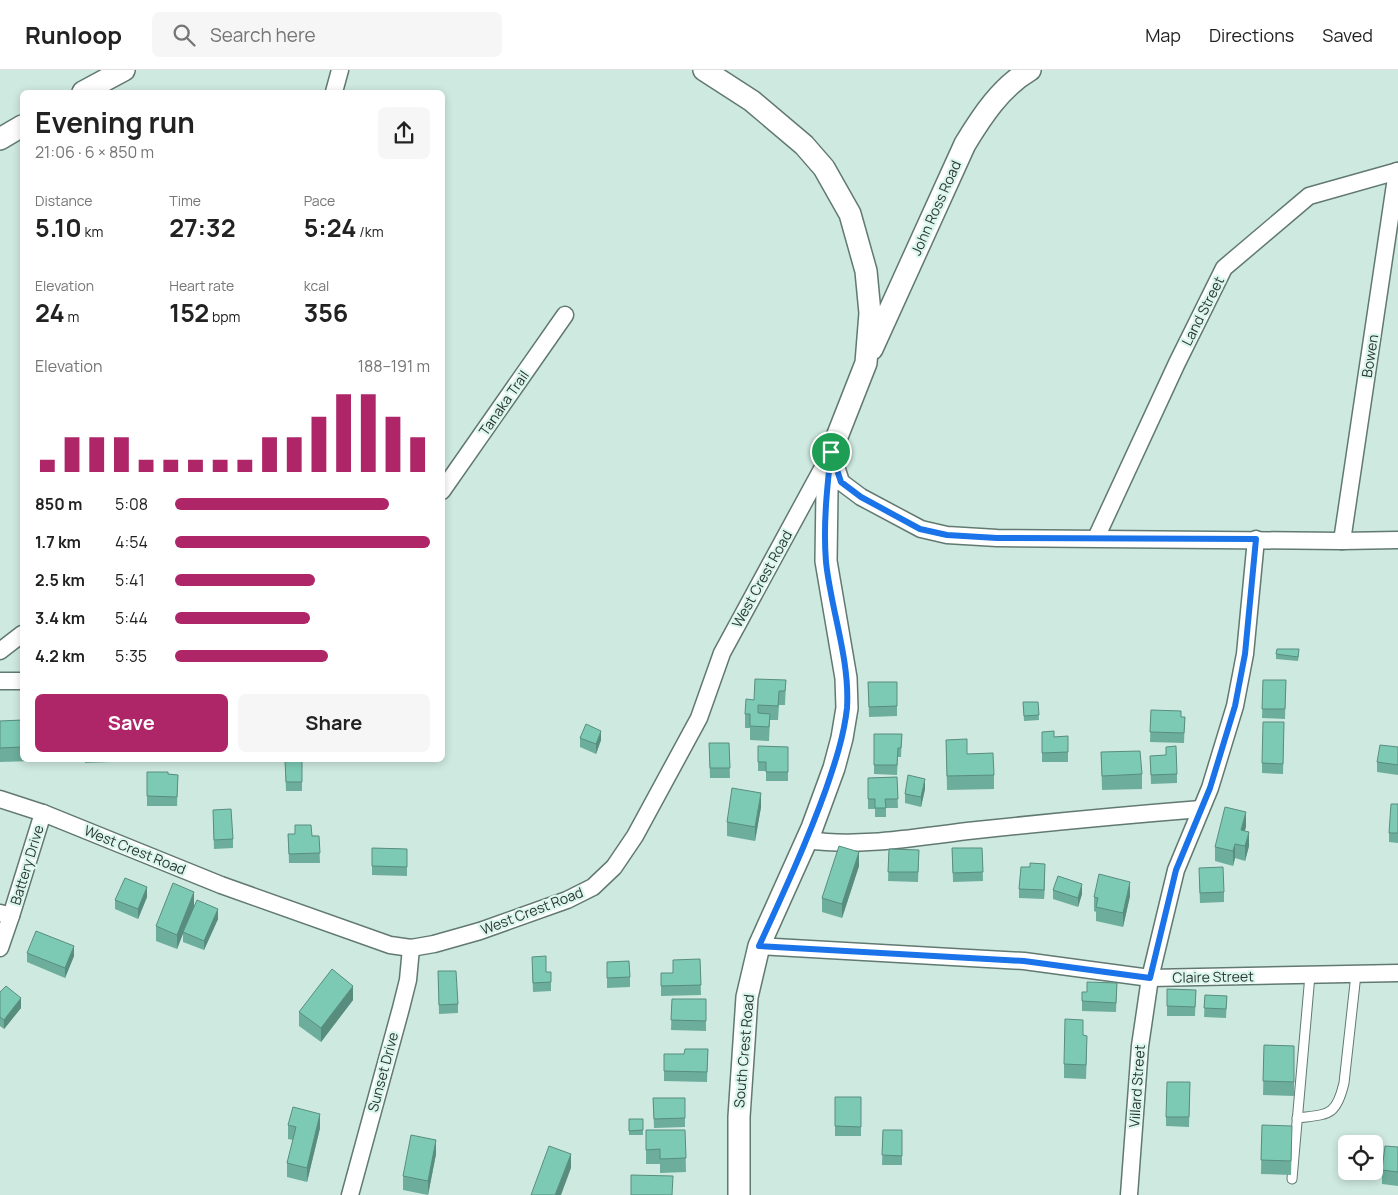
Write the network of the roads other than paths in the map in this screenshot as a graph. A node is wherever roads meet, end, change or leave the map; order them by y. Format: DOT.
graph roads {
  1 [pos="124,70"];
  2 [pos="340,70"];
  3 [pos="1030,70"];
  4 [pos="706,71"];
  5 [pos="87,90"];
  6 [pos="335,90"];
  7 [pos="20,127"];
  8 [pos="0,139"];
  9 [pos="1398,171"];
  10 [pos="565,316"];
  11 [pos="866,364"];
  12 [pos="831,452"];
  13 [pos="445,487"];
  14 [pos="1096,538"];
  15 [pos="1256,539"];
  16 [pos="1398,540"];
  17 [pos="1342,541"];
  18 [pos="20,636"];
  19 [pos="0,651"];
  20 [pos="0,681"];
  21 [pos="20,681"];
  22 [pos="0,799"];
  23 [pos="1201,809"];
  24 [pos="43,813"];
  25 [pos="807,840"];
  26 [pos="6,914"];
  27 [pos="759,946"];
  28 [pos="0,948"];
  29 [pos="411,948"];
  30 [pos="1398,973"];
  31 [pos="1310,974"];
  32 [pos="1356,974"];
  33 [pos="1150,978"];
  34 [pos="1297,1118"];
  35 [pos="1292,1180"];
  36 [pos="350,1195"];
  37 [pos="738,1195"];
  38 [pos="1130,1195"];
  1 -- 5 [label="street"];
  2 -- 6 [label="street"];
  3 -- 11 [label="street, John Ross Road"];
  4 -- 11 [label="street, South Crest Road"];
  7 -- 8 [label="street"];
  9 -- 14 [label="street, Land Street"];
  9 -- 17 [label="street, Bowen"];
  10 -- 13 [label="street, Tanaka Trail"];
  11 -- 12 [label="street, South Crest Road"];
  12 -- 14 [label="street"];
  12 -- 25 [label="street, South Crest Road"];
  12 -- 29 [label="street, West Crest Road"];
  14 -- 15 [label="street"];
  15 -- 17 [label="street"];
  15 -- 23 [label="street, Villard Street"];
  16 -- 17 [label="street"];
  18 -- 19 [label="street"];
  20 -- 21 [label="street"];
  22 -- 24 [label="street, West Crest Road"];
  23 -- 25 [label="street"];
  23 -- 33 [label="street, Villard Street"];
  24 -- 26 [label="street, Battery Drive"];
  24 -- 29 [label="street, West Crest Road"];
  25 -- 27 [label="street, South Crest Road"];
  26 -- 28 [label="street, Battery Drive"];
  27 -- 33 [label="street, Claire Street"];
  27 -- 37 [label="street, South Crest Road"];
  29 -- 36 [label="street, Sunset Drive"];
  30 -- 32 [label="street, Claire Street"];
  31 -- 32 [label="street, Claire Street"];
  31 -- 33 [label="street, Claire Street"];
  31 -- 34 [label="lane"];
  32 -- 34 [label="lane"];
  33 -- 38 [label="street, Villard Street"];
  34 -- 35 [label="lane"];
}
